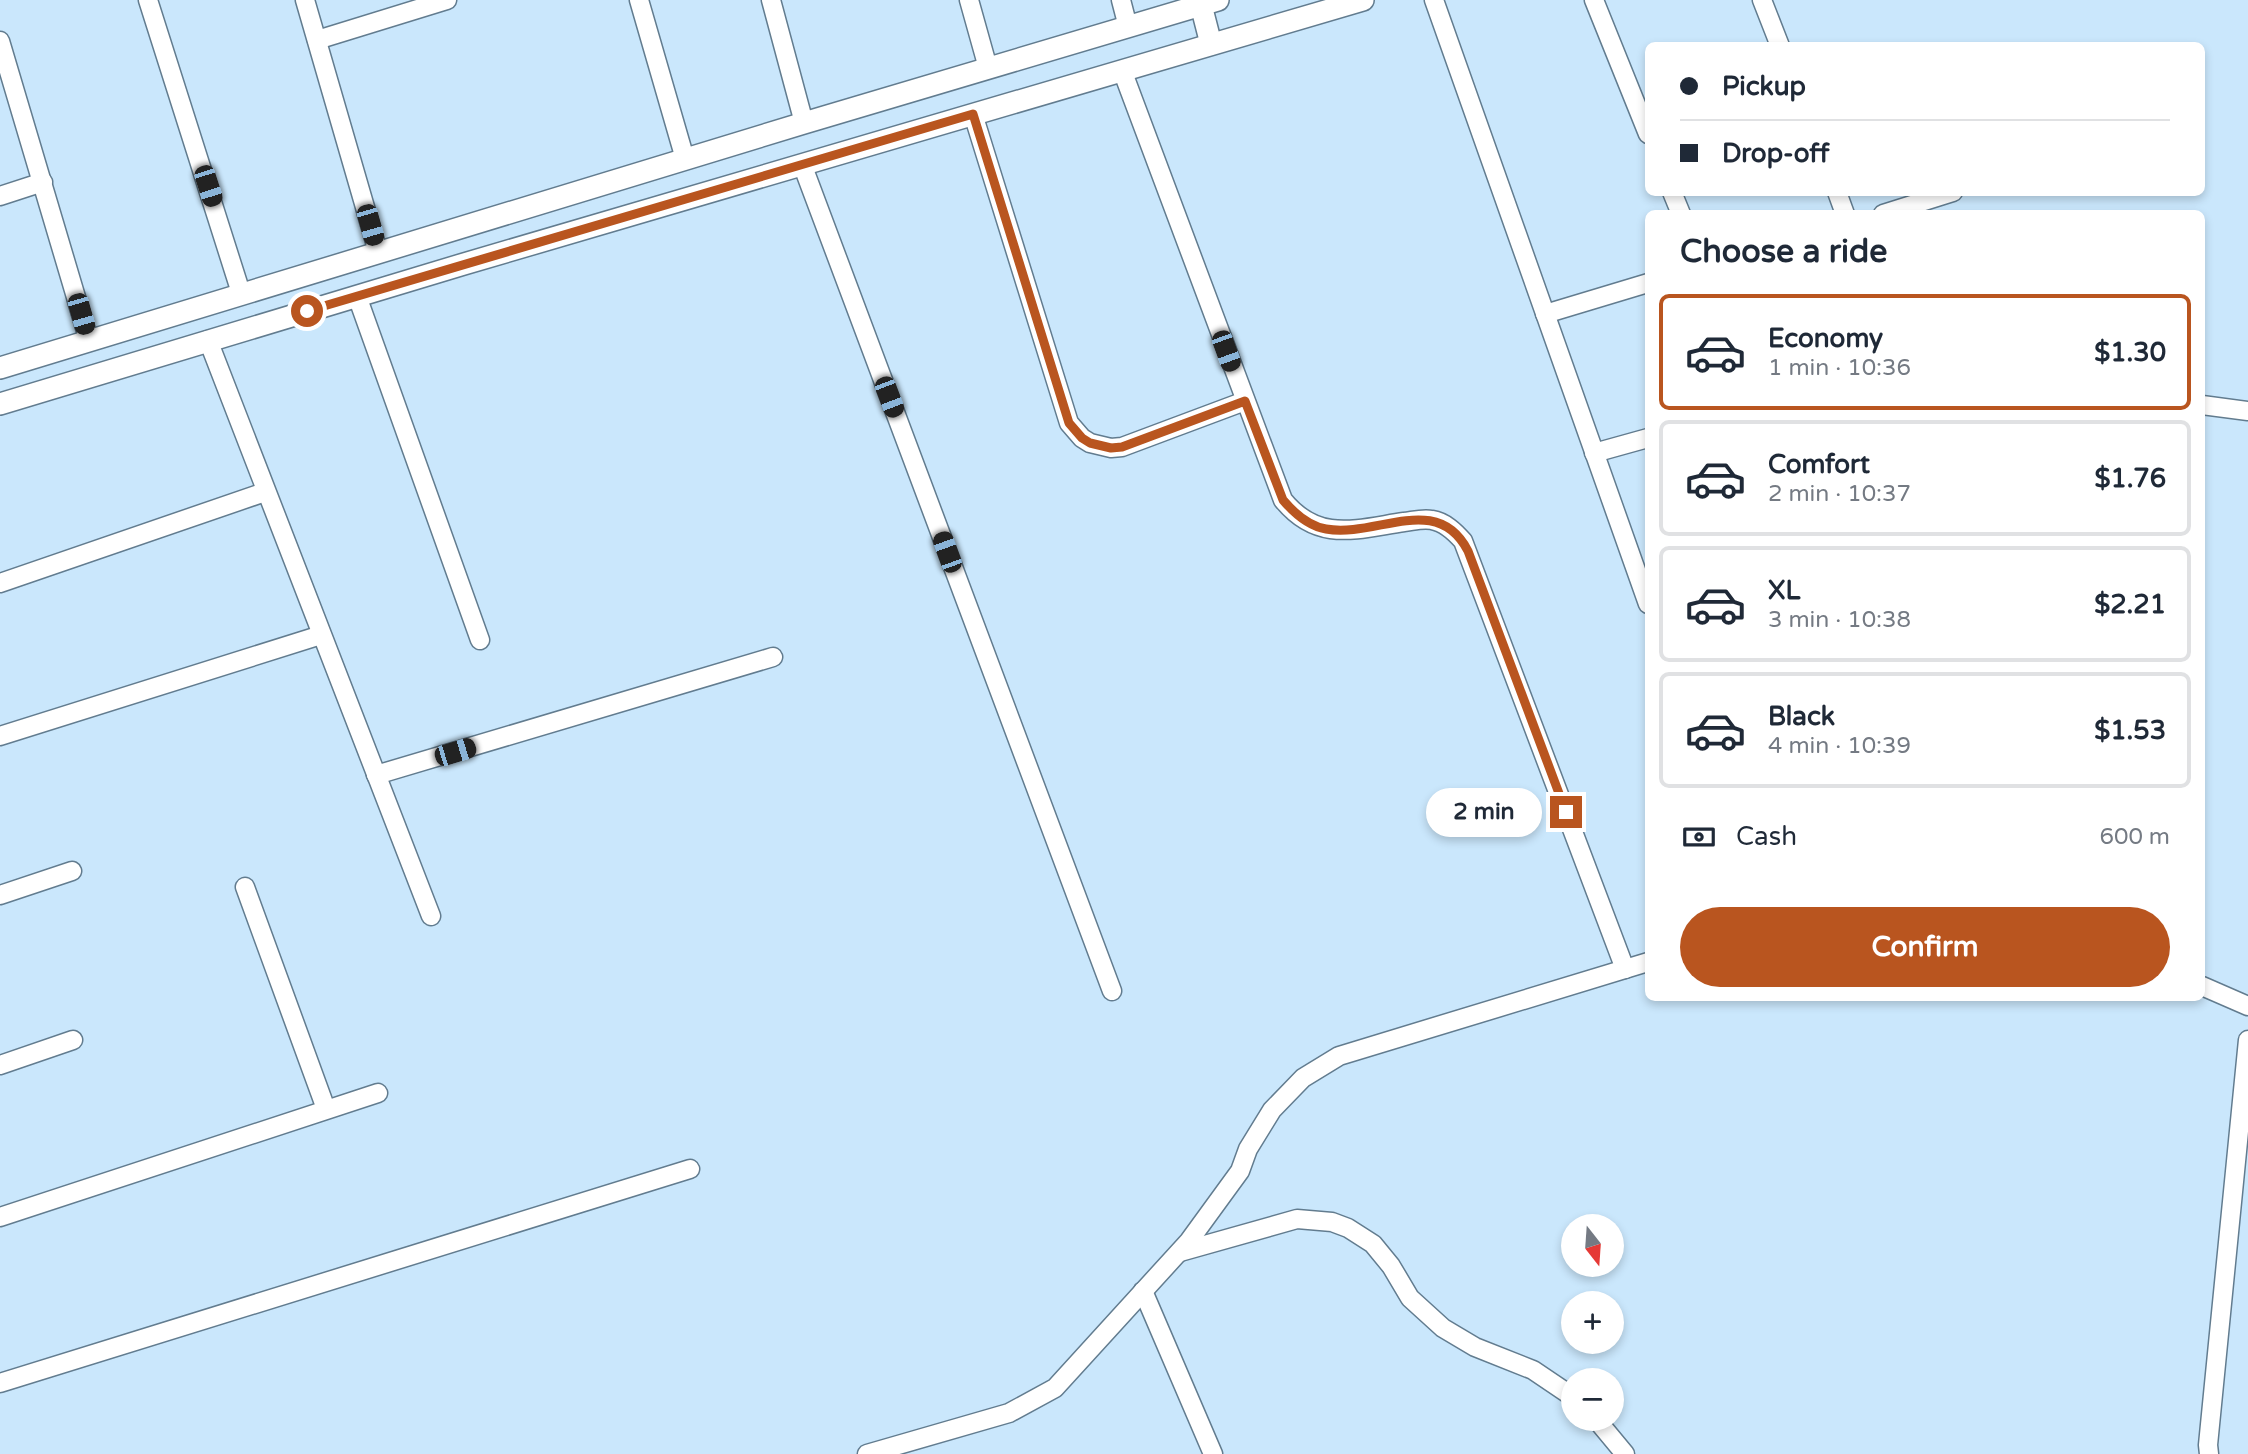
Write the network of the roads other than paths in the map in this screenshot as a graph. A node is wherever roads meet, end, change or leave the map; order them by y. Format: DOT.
graph roads {
  1 [pos="149,0"];
  2 [pos="305,0"];
  3 [pos="447,0"];
  4 [pos="639,0"];
  5 [pos="771,0"];
  6 [pos="969,0"];
  7 [pos="1121,0"];
  8 [pos="1363,0"];
  9 [pos="1434,0"];
  10 [pos="1594,0"];
  11 [pos="1762,0"];
  12 [pos="1209,3"];
  13 [pos="1128,27"];
  14 [pos="317,40"];
  15 [pos="0,41"];
  16 [pos="1778,42"];
  17 [pos="1211,44"];
  18 [pos="988,68"];
  19 [pos="1122,70"];
  20 [pos="973,114"];
  21 [pos="804,123"];
  22 [pos="1645,127"];
  23 [pos="685,159"];
  24 [pos="802,164"];
  25 [pos="43,182"];
  26 [pos="0,196"];
  27 [pos="1940,196"];
  28 [pos="1896,210"];
  29 [pos="452,230"];
  30 [pos="377,252"];
  31 [pos="464,264"];
  32 [pos="1645,285"];
  33 [pos="241,293"];
  34 [pos="356,296"];
  35 [pos="1545,314"];
  36 [pos="208,340"];
  37 [pos="89,341"];
  38 [pos="0,368"];
  39 [pos="1245,401"];
  40 [pos="0,404"];
  41 [pos="2205,405"];
  42 [pos="2248,411"];
  43 [pos="1645,439"];
  44 [pos="1594,453"];
  45 [pos="265,492"];
  46 [pos="0,583"];
  47 [pos="1645,596"];
  48 [pos="321,635"];
  49 [pos="480,640"];
  50 [pos="773,657"];
  51 [pos="0,736"];
  52 [pos="376,775"];
  53 [pos="72,871"];
  54 [pos="245,887"];
  55 [pos="0,895"];
  56 [pos="431,916"];
  57 [pos="1645,963"];
  58 [pos="1625,969"];
  59 [pos="2205,987"];
  60 [pos="1112,992"];
  61 [pos="2248,1006"];
  62 [pos="73,1040"];
  63 [pos="2248,1040"];
  64 [pos="0,1065"];
  65 [pos="378,1093"];
  66 [pos="326,1110"];
  67 [pos="690,1169"];
  68 [pos="0,1217"];
  69 [pos="1179,1252"];
  70 [pos="1143,1291"];
  71 [pos="0,1383"];
  72 [pos="1561,1389"];
  73 [pos="1606,1431"];
  74 [pos="867,1454"];
  75 [pos="1213,1454"];
  76 [pos="1625,1454"];
  77 [pos="2209,1454"];
  1 -- 33 [label="street"];
  2 -- 14 [label="street"];
  3 -- 14 [label="street"];
  4 -- 23 [label="street"];
  5 -- 21 [label="street"];
  6 -- 18 [label="street"];
  7 -- 13 [label="street"];
  8 -- 17 [label="street"];
  9 -- 35 [label="street"];
  10 -- 22 [label="street"];
  11 -- 16 [label="street"];
  12 -- 13 [label="street"];
  12 -- 17 [label="street"];
  13 -- 18 [label="street"];
  14 -- 30 [label="street"];
  15 -- 25 [label="street"];
  17 -- 19 [label="street"];
  18 -- 21 [label="street"];
  19 -- 20 [label="street"];
  19 -- 39 [label="street"];
  20 -- 24 [label="street"];
  20 -- 39 [label="street"];
  21 -- 23 [label="street"];
  23 -- 29 [label="street"];
  24 -- 31 [label="street"];
  24 -- 60 [label="street"];
  25 -- 26 [label="street"];
  25 -- 37 [label="street"];
  27 -- 28 [label="street"];
  29 -- 30 [label="street"];
  29 -- 31 [label="street"];
  30 -- 33 [label="street"];
  31 -- 34 [label="street"];
  32 -- 35 [label="street"];
  33 -- 37 [label="street"];
  34 -- 36 [label="street"];
  34 -- 49 [label="street"];
  35 -- 44 [label="street"];
  36 -- 40 [label="street"];
  36 -- 45 [label="street"];
  37 -- 38 [label="street"];
  39 -- 58 [label="street"];
  41 -- 42 [label="street"];
  43 -- 44 [label="street"];
  44 -- 47 [label="street"];
  45 -- 46 [label="street"];
  45 -- 48 [label="street"];
  48 -- 51 [label="street"];
  48 -- 52 [label="street"];
  50 -- 52 [label="street"];
  52 -- 56 [label="street"];
  53 -- 55 [label="street"];
  54 -- 66 [label="street"];
  57 -- 58 [label="street"];
  58 -- 69 [label="street"];
  59 -- 61 [label="street"];
  62 -- 64 [label="street"];
  63 -- 77 [label="street"];
  65 -- 66 [label="street"];
  66 -- 68 [label="street"];
  67 -- 71 [label="street"];
  69 -- 70 [label="street"];
  69 -- 72 [label="street"];
  70 -- 74 [label="street"];
  70 -- 75 [label="street"];
  73 -- 76 [label="street"];
}
